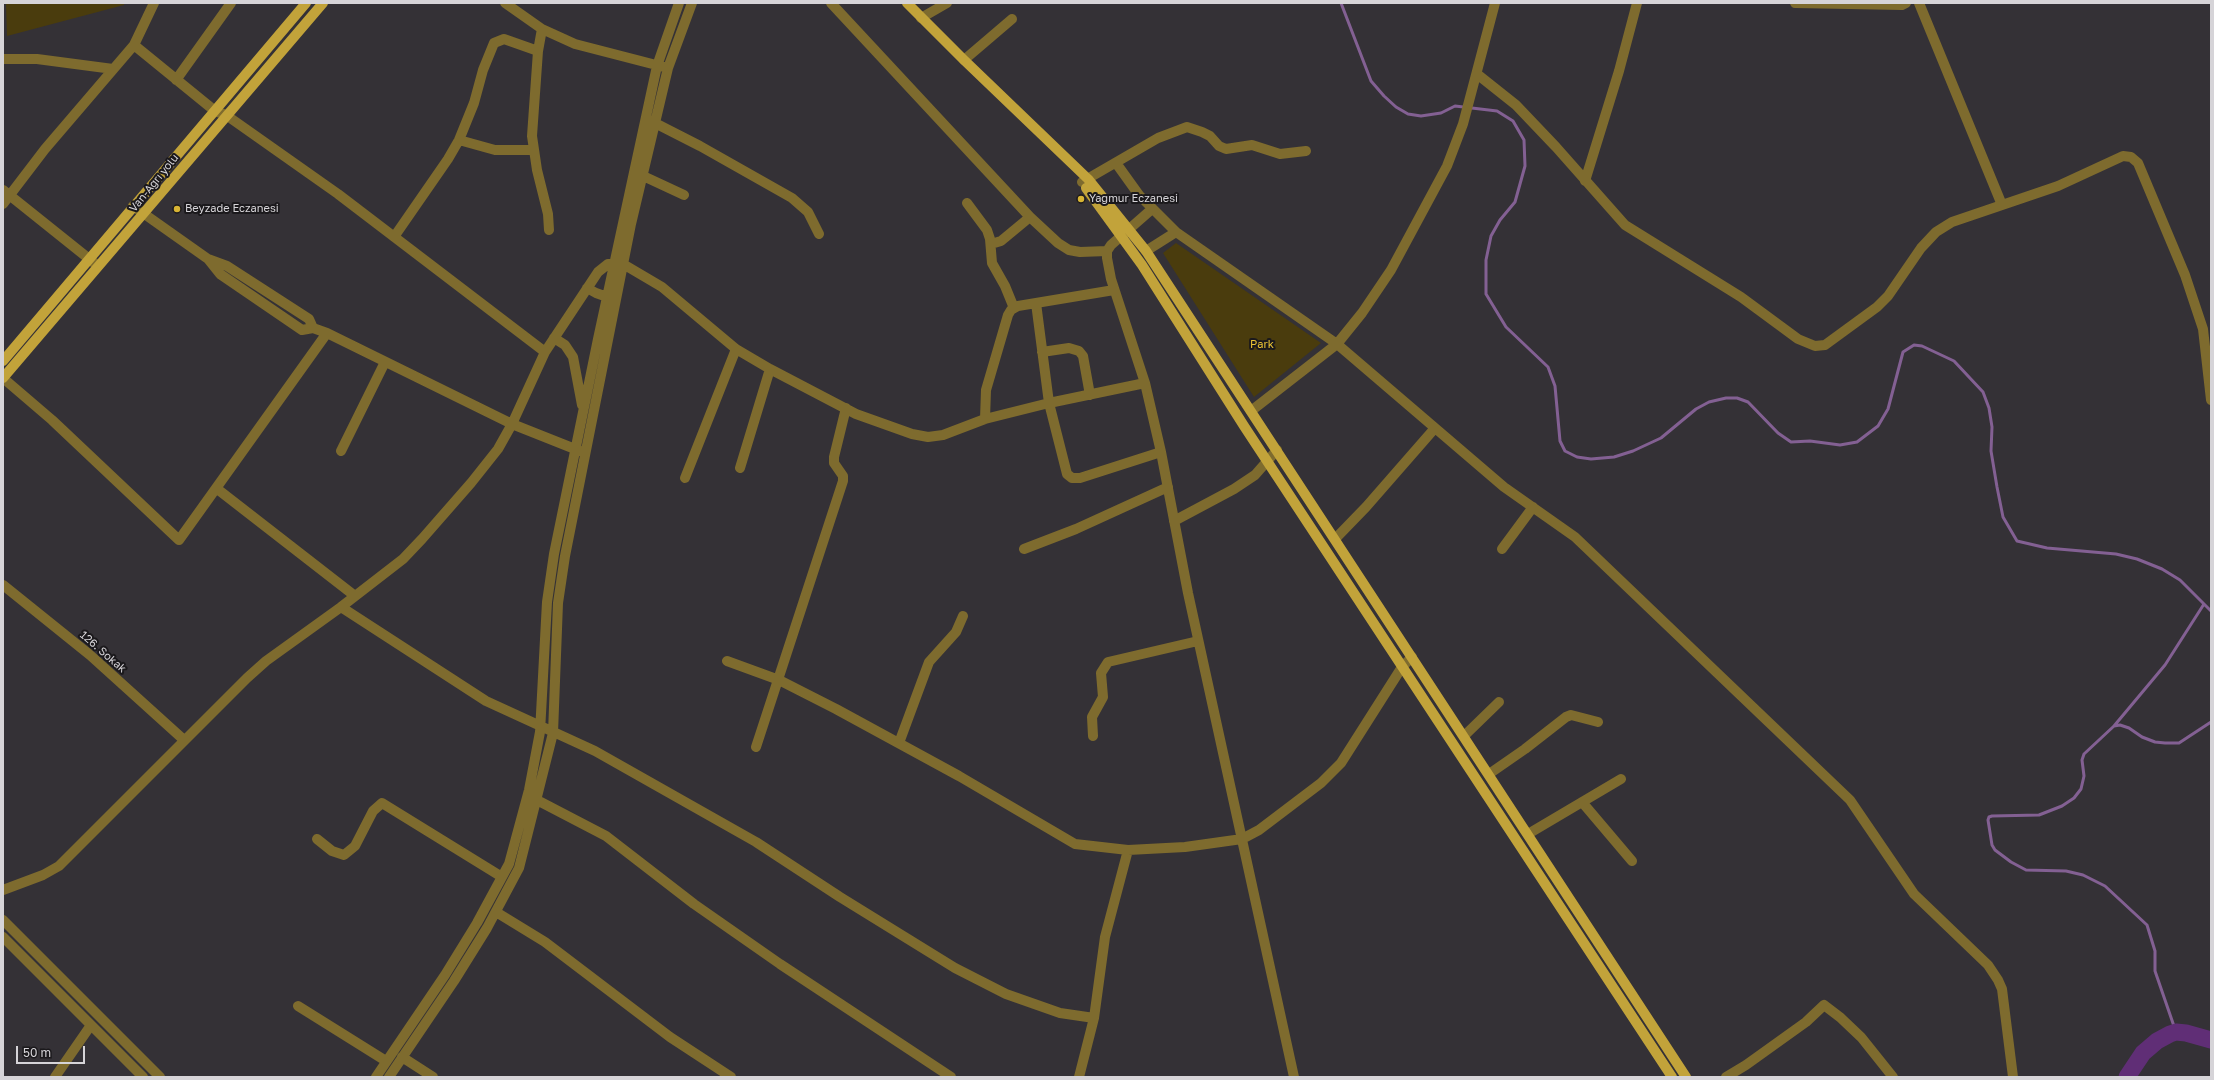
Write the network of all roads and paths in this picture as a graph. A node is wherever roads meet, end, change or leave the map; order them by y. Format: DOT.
graph roads {
  1 [pos="154,3"];
  2 [pos="231,3"];
  3 [pos="306,3"];
  4 [pos="323,3"];
  5 [pos="505,3"];
  6 [pos="680,3"];
  7 [pos="692,3"];
  8 [pos="831,3"];
  9 [pos="907,3"];
  10 [pos="947,3"];
  11 [pos="1495,3"];
  12 [pos="1637,3"];
  13 [pos="1795,3"];
  14 [pos="1906,3"];
  15 [pos="1919,3"];
  16 [pos="921,18"];
  17 [pos="1012,19"];
  18 [pos="542,29"];
  19 [pos="134,45"];
  20 [pos="538,50"];
  21 [pos="3,59"];
  22 [pos="964,60"];
  23 [pos="657,66"];
  24 [pos="668,68"];
  25 [pos="114,69"];
  26 [pos="1477,74"];
  27 [pos="176,80"];
  28 [pos="215,111"];
  29 [pos="226,115"];
  30 [pos="650,120"];
  31 [pos="459,140"];
  32 [pos="533,150"];
  33 [pos="1306,151"];
  34 [pos="1116,163"];
  35 [pos="641,175"];
  36 [pos="1585,180"];
  37 [pos="1085,181"];
  38 [pos="6,192"];
  39 [pos="684,195"];
  40 [pos="967,203"];
  41 [pos="3,204"];
  42 [pos="2002,205"];
  43 [pos="133,206"];
  44 [pos="1152,209"];
  45 [pos="145,214"];
  46 [pos="1030,217"];
  47 [pos="549,230"];
  48 [pos="1125,232"];
  49 [pos="1176,232"];
  50 [pos="819,234"];
  51 [pos="394,237"];
  52 [pos="991,244"];
  53 [pos="1107,251"];
  54 [pos="1146,251"];
  55 [pos="90,258"];
  56 [pos="618,263"];
  57 [pos="98,266"];
  58 [pos="587,288"];
  59 [pos="1114,290"];
  60 [pos="611,298"];
  61 [pos="1036,303"];
  62 [pos="1014,308"];
  63 [pos="2207,329"];
  64 [pos="327,333"];
  65 [pos="554,338"];
  66 [pos="1337,344"];
  67 [pos="736,349"];
  68 [pos="545,352"];
  69 [pos="1042,352"];
  70 [pos="3,361"];
  71 [pos="385,362"];
  72 [pos="770,369"];
  73 [pos="3,378"];
  74 [pos="1145,383"];
  75 [pos="1090,395"];
  76 [pos="2211,400"];
  77 [pos="1049,403"];
  78 [pos="846,408"];
  79 [pos="583,410"];
  80 [pos="1251,411"];
  81 [pos="985,420"];
  82 [pos="512,424"];
  83 [pos="1435,428"];
  84 [pos="575,449"];
  85 [pos="1277,450"];
  86 [pos="342,451"];
  87 [pos="1161,452"];
  88 [pos="586,453"];
  89 [pos="1266,460"];
  90 [pos="740,468"];
  91 [pos="685,478"];
  92 [pos="1168,487"];
  93 [pos="216,488"];
  94 [pos="1533,507"];
  95 [pos="1174,521"];
  96 [pos="1335,538"];
  97 [pos="1024,549"];
  98 [pos="1502,549"];
  99 [pos="3,585"];
  100 [pos="355,596"];
  101 [pos="341,607"];
  102 [pos="963,616"];
  103 [pos="1198,641"];
  104 [pos="1412,657"];
  105 [pos="727,661"];
  106 [pos="1402,667"];
  107 [pos="778,680"];
  108 [pos="1499,702"];
  109 [pos="1598,722"];
  110 [pos="540,727"];
  111 [pos="553,733"];
  112 [pos="1093,736"];
  113 [pos="1464,736"];
  114 [pos="184,740"];
  115 [pos="899,743"];
  116 [pos="756,747"];
  117 [pos="1489,774"];
  118 [pos="1621,779"];
  119 [pos="528,795"];
  120 [pos="538,800"];
  121 [pos="1582,802"];
  122 [pos="1528,834"];
  123 [pos="317,839"];
  124 [pos="1242,839"];
  125 [pos="1128,850"];
  126 [pos="1632,861"];
  127 [pos="502,878"];
  128 [pos="3,890"];
  129 [pos="496,912"];
  130 [pos="3,920"];
  131 [pos="3,937"];
  132 [pos="298,1006"];
  133 [pos="1094,1018"];
  134 [pos="91,1025"];
  135 [pos="402,1057"];
  136 [pos="386,1061"];
  137 [pos="55,1077"];
  138 [pos="143,1077"];
  139 [pos="160,1077"];
  140 [pos="376,1077"];
  141 [pos="389,1077"];
  142 [pos="433,1077"];
  143 [pos="731,1077"];
  144 [pos="951,1077"];
  145 [pos="1079,1077"];
  146 [pos="1294,1077"];
  147 [pos="1672,1077"];
  148 [pos="1686,1077"];
  149 [pos="1726,1077"];
  150 [pos="1893,1077"];
  151 [pos="2013,1077"];
  1 -- 19 [label="street"];
  2 -- 27 [label="street"];
  3 -- 28 [label="main road"];
  4 -- 29 [label="main road, Van-Ağrı yolu"];
  5 -- 18 [label="street"];
  6 -- 23 [label="street"];
  7 -- 24 [label="street"];
  8 -- 46 [label="street"];
  9 -- 16 [label="main road"];
  10 -- 16 [label="street"];
  11 -- 26 [label="street"];
  12 -- 36 [label="street"];
  13 -- 14 [label="street"];
  15 -- 42 [label="street"];
  16 -- 22 [label="main road"];
  17 -- 22 [label="street"];
  18 -- 20 [label="street"];
  18 -- 23 [label="street"];
  19 -- 25 [label="street"];
  19 -- 27 [label="street"];
  20 -- 31 [label="street"];
  20 -- 32 [label="street"];
  21 -- 25 [label="street"];
  22 -- 37 [label="main road"];
  23 -- 24 [label="street"];
  23 -- 30 [label="street"];
  24 -- 30 [label="street"];
  25 -- 38 [label="street"];
  26 -- 36 [label="street"];
  26 -- 66 [label="street"];
  27 -- 28 [label="street"];
  28 -- 29 [label="street"];
  28 -- 43 [label="main road"];
  29 -- 45 [label="main road, Van-Ağrı yolu"];
  29 -- 51 [label="street"];
  30 -- 35 [label="street"];
  30 -- 50 [label="street"];
  30 -- 56 [label="street"];
  31 -- 32 [label="street"];
  31 -- 51 [label="street"];
  32 -- 47 [label="street"];
  33 -- 34 [label="street"];
  34 -- 37 [label="street"];
  34 -- 44 [label="street"];
  35 -- 39 [label="street"];
  35 -- 56 [label="street"];
  36 -- 42 [label="street"];
  37 -- 48 [label="main road"];
  38 -- 41 [label="street"];
  38 -- 55 [label="street"];
  40 -- 52 [label="street"];
  42 -- 63 [label="street"];
  43 -- 45 [label="street"];
  43 -- 55 [label="main road"];
  44 -- 48 [label="street"];
  44 -- 49 [label="street"];
  45 -- 57 [label="main road, Van-Ağrı yolu"];
  45 -- 64 [label="street"];
  46 -- 52 [label="street"];
  46 -- 53 [label="street"];
  48 -- 53 [label="street"];
  48 -- 54 [label="main road"];
  48 -- 89 [label="main road"];
  49 -- 54 [label="street"];
  49 -- 66 [label="street"];
  51 -- 68 [label="street"];
  52 -- 62 [label="street"];
  53 -- 59 [label="street"];
  54 -- 80 [label="main road"];
  55 -- 57 [label="street"];
  55 -- 70 [label="main road"];
  56 -- 58 [label="street"];
  56 -- 60 [label="street"];
  56 -- 67 [label="street"];
  57 -- 73 [label="main road, Van-Ağrı yolu"];
  58 -- 60 [label="street"];
  58 -- 65 [label="street"];
  59 -- 61 [label="street"];
  59 -- 74 [label="street"];
  60 -- 79 [label="street"];
  60 -- 88 [label="street"];
  61 -- 62 [label="street"];
  61 -- 69 [label="street"];
  62 -- 81 [label="street"];
  63 -- 76 [label="street"];
  64 -- 71 [label="street"];
  64 -- 93 [label="street"];
  65 -- 68 [label="street"];
  65 -- 79 [label="street"];
  66 -- 80 [label="street"];
  66 -- 83 [label="street"];
  67 -- 72 [label="street"];
  67 -- 91 [label="street"];
  68 -- 82 [label="street"];
  69 -- 75 [label="street"];
  69 -- 77 [label="street"];
  71 -- 82 [label="street"];
  71 -- 86 [label="street"];
  72 -- 78 [label="street"];
  72 -- 90 [label="street"];
  73 -- 93 [label="street"];
  74 -- 75 [label="street"];
  74 -- 87 [label="street"];
  75 -- 77 [label="street"];
  77 -- 81 [label="street"];
  77 -- 87 [label="street"];
  78 -- 81 [label="street"];
  78 -- 107 [label="street"];
  79 -- 84 [label="street"];
  80 -- 85 [label="main road"];
  82 -- 84 [label="street"];
  82 -- 100 [label="street"];
  83 -- 94 [label="street"];
  83 -- 96 [label="street"];
  84 -- 88 [label="street"];
  84 -- 110 [label="street"];
  85 -- 89 [label="street"];
  85 -- 96 [label="main road"];
  87 -- 92 [label="street"];
  88 -- 111 [label="street"];
  89 -- 95 [label="street"];
  89 -- 106 [label="main road"];
  92 -- 95 [label="street"];
  92 -- 97 [label="street"];
  93 -- 100 [label="street"];
  94 -- 98 [label="street"];
  94 -- 151 [label="street"];
  95 -- 103 [label="street"];
  96 -- 104 [label="main road"];
  99 -- 114 [label="street, 126. Sokak"];
  100 -- 101 [label="street"];
  101 -- 110 [label="street"];
  101 -- 114 [label="street"];
  102 -- 115 [label="street"];
  103 -- 112 [label="street"];
  103 -- 124 [label="street"];
  104 -- 106 [label="street"];
  104 -- 113 [label="main road"];
  105 -- 107 [label="street"];
  106 -- 124 [label="street"];
  106 -- 147 [label="main road"];
  107 -- 115 [label="street"];
  107 -- 116 [label="street"];
  108 -- 113 [label="street"];
  109 -- 117 [label="street"];
  110 -- 111 [label="street"];
  110 -- 119 [label="street"];
  111 -- 120 [label="street"];
  111 -- 133 [label="street"];
  113 -- 117 [label="main road"];
  114 -- 128 [label="street"];
  115 -- 125 [label="street"];
  117 -- 122 [label="main road"];
  118 -- 121 [label="street"];
  119 -- 120 [label="street"];
  119 -- 127 [label="street"];
  120 -- 129 [label="street"];
  120 -- 144 [label="street"];
  121 -- 122 [label="street"];
  121 -- 126 [label="street"];
  122 -- 148 [label="main road"];
  123 -- 127 [label="street"];
  124 -- 125 [label="street"];
  124 -- 146 [label="street"];
  125 -- 133 [label="street"];
  127 -- 136 [label="street"];
  129 -- 135 [label="street"];
  129 -- 143 [label="street"];
  130 -- 139 [label="street"];
  131 -- 134 [label="street"];
  132 -- 136 [label="street"];
  133 -- 145 [label="street"];
  134 -- 137 [label="street"];
  134 -- 138 [label="street"];
  135 -- 141 [label="street"];
  135 -- 142 [label="street"];
  136 -- 140 [label="street"];
  149 -- 150 [label="street"];
}
